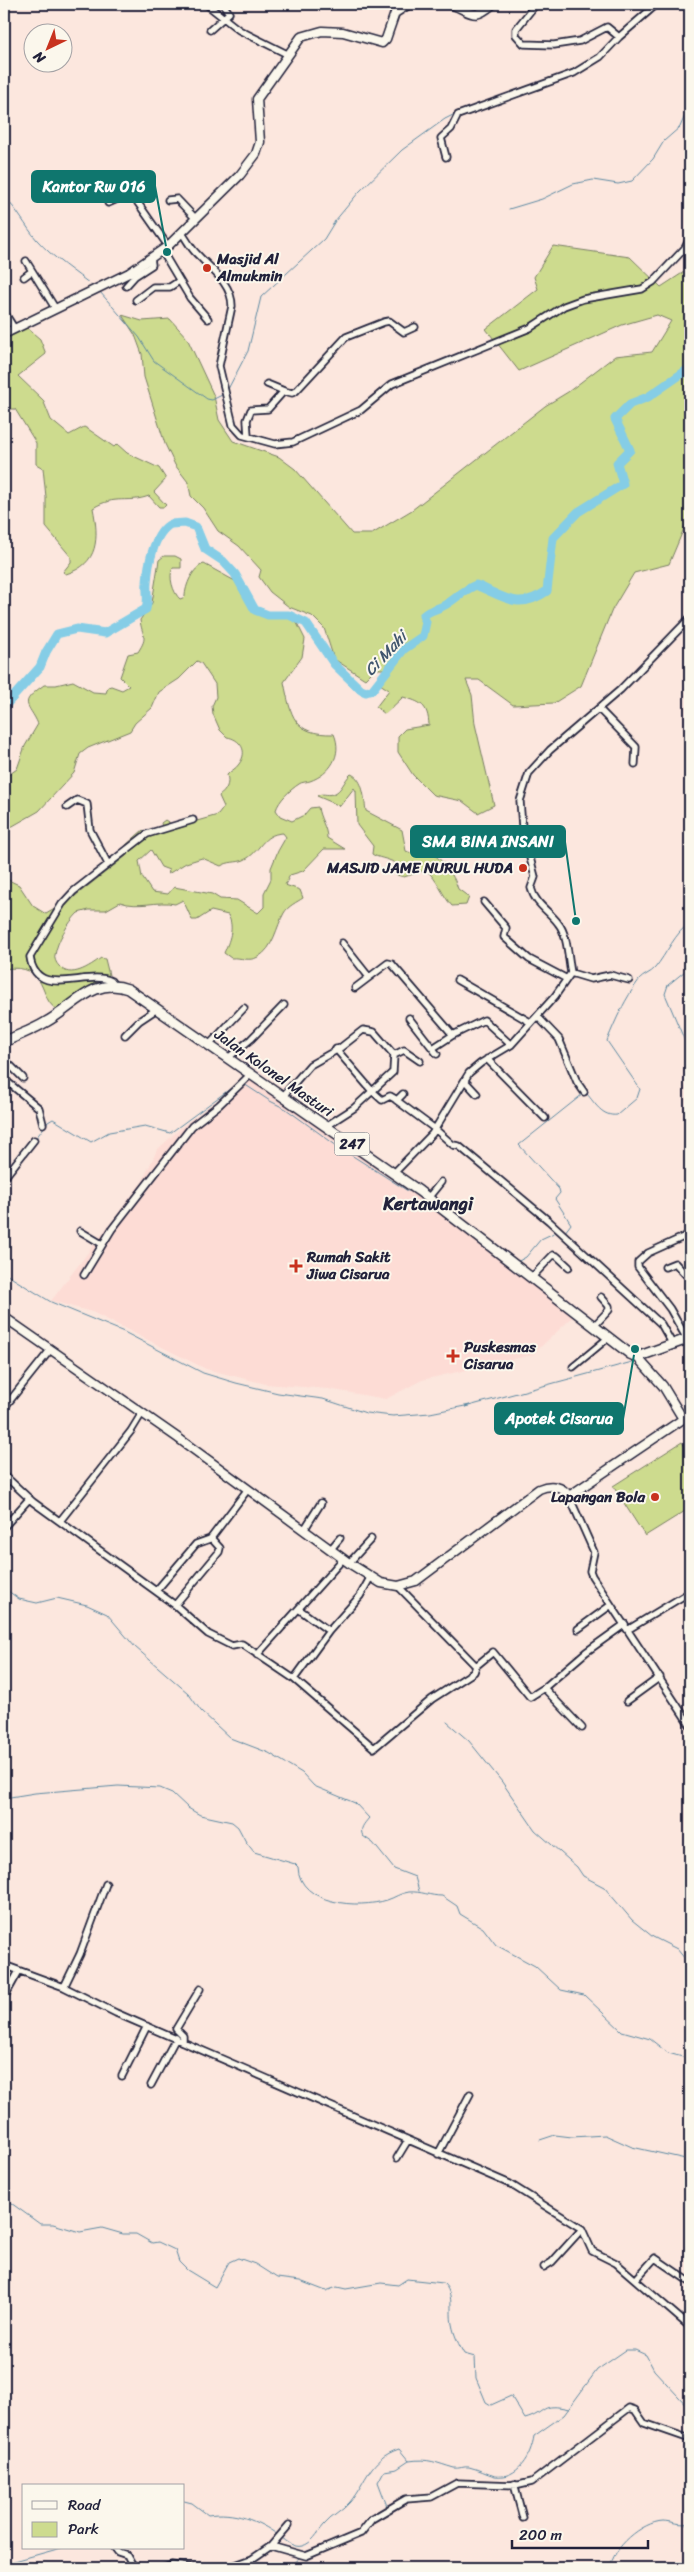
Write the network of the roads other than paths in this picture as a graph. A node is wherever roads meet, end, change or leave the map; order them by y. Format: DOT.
graph roads {
  1 [pos="206,4"];
  2 [pos="223,4"];
  3 [pos="409,4"];
  4 [pos="450,4"];
  5 [pos="493,4"];
  6 [pos="536,4"];
  7 [pos="657,4"];
  8 [pos="224,20"];
  9 [pos="210,30"];
  10 [pos="619,37"];
  11 [pos="287,54"];
  12 [pos="446,157"];
  13 [pos="168,200"];
  14 [pos="108,203"];
  15 [pos="196,219"];
  16 [pos="182,233"];
  17 [pos="690,238"];
  18 [pos="165,248"];
  19 [pos="151,258"];
  20 [pos="26,261"];
  21 [pos="32,271"];
  22 [pos="24,277"];
  23 [pos="179,281"];
  24 [pos="126,286"];
  25 [pos="136,300"];
  26 [pos="55,308"];
  27 [pos="4,312"];
  28 [pos="208,319"];
  29 [pos="415,326"];
  30 [pos="14,328"];
  31 [pos="4,334"];
  32 [pos="267,384"];
  33 [pos="284,391"];
  34 [pos="248,436"];
  35 [pos="690,618"];
  36 [pos="599,709"];
  37 [pos="635,764"];
  38 [pos="67,807"];
  39 [pos="193,820"];
  40 [pos="108,864"];
  41 [pos="484,902"];
  42 [pos="342,943"];
  43 [pos="369,976"];
  44 [pos="569,976"];
  45 [pos="457,980"];
  46 [pos="629,980"];
  47 [pos="114,985"];
  48 [pos="355,988"];
  49 [pos="284,1005"];
  50 [pos="244,1008"];
  51 [pos="157,1009"];
  52 [pos="537,1016"];
  53 [pos="409,1018"];
  54 [pos="530,1022"];
  55 [pos="125,1035"];
  56 [pos="453,1035"];
  57 [pos="4,1042"];
  58 [pos="208,1045"];
  59 [pos="511,1045"];
  60 [pos="433,1048"];
  61 [pos="336,1049"];
  62 [pos="437,1054"];
  63 [pos="394,1055"];
  64 [pos="4,1058"];
  65 [pos="228,1058"];
  66 [pos="487,1059"];
  67 [pos="420,1061"];
  68 [pos="251,1074"];
  69 [pos="23,1078"];
  70 [pos="4,1079"];
  71 [pos="464,1081"];
  72 [pos="372,1092"];
  73 [pos="584,1092"];
  74 [pos="403,1094"];
  75 [pos="477,1094"];
  76 [pos="283,1096"];
  77 [pos="396,1100"];
  78 [pos="545,1118"];
  79 [pos="43,1124"];
  80 [pos="326,1126"];
  81 [pos="435,1129"];
  82 [pos="34,1140"];
  83 [pos="394,1173"];
  84 [pos="4,1178"];
  85 [pos="441,1182"];
  86 [pos="428,1198"];
  87 [pos="80,1231"];
  88 [pos="690,1234"];
  89 [pos="102,1244"];
  90 [pos="569,1267"];
  91 [pos="665,1267"];
  92 [pos="690,1274"];
  93 [pos="84,1275"];
  94 [pos="532,1277"];
  95 [pos="601,1297"];
  96 [pos="4,1317"];
  97 [pos="594,1326"];
  98 [pos="608,1338"];
  99 [pos="689,1338"];
  100 [pos="673,1345"];
  101 [pos="51,1349"];
  102 [pos="638,1359"];
  103 [pos="573,1368"];
  104 [pos="4,1408"];
  105 [pos="142,1414"];
  106 [pos="690,1414"];
  107 [pos="683,1419"];
  108 [pos="4,1475"];
  109 [pos="248,1489"];
  110 [pos="570,1496"];
  111 [pos="29,1499"];
  112 [pos="321,1503"];
  113 [pos="60,1521"];
  114 [pos="4,1527"];
  115 [pos="304,1530"];
  116 [pos="340,1538"];
  117 [pos="210,1539"];
  118 [pos="371,1539"];
  119 [pos="330,1550"];
  120 [pos="346,1561"];
  121 [pos="370,1578"];
  122 [pos="398,1586"];
  123 [pos="156,1591"];
  124 [pos="690,1592"];
  125 [pos="175,1605"];
  126 [pos="611,1605"];
  127 [pos="300,1610"];
  128 [pos="627,1627"];
  129 [pos="578,1629"];
  130 [pos="329,1631"];
  131 [pos="257,1656"];
  132 [pos="476,1666"];
  133 [pos="660,1677"];
  134 [pos="294,1679"];
  135 [pos="544,1688"];
  136 [pos="627,1701"];
  137 [pos="690,1725"];
  138 [pos="582,1728"];
  139 [pos="106,1884"];
  140 [pos="4,1965"];
  141 [pos="19,1971"];
  142 [pos="64,1987"];
  143 [pos="200,1989"];
  144 [pos="4,1998"];
  145 [pos="147,2026"];
  146 [pos="176,2038"];
  147 [pos="183,2042"];
  148 [pos="122,2076"];
  149 [pos="151,2085"];
  150 [pos="470,2094"];
  151 [pos="408,2140"];
  152 [pos="438,2154"];
  153 [pos="397,2158"];
  154 [pos="582,2229"];
  155 [pos="544,2267"];
  156 [pos="636,2279"];
  157 [pos="690,2282"];
  158 [pos="690,2327"];
  159 [pos="690,2439"];
  160 [pos="514,2484"];
  161 [pos="523,2518"];
  162 [pos="289,2525"];
  163 [pos="271,2546"];
  164 [pos="116,2550"];
  165 [pos="690,2564"];
  166 [pos="141,2568"];
  167 [pos="164,2568"];
  168 [pos="194,2568"];
  169 [pos="228,2568"];
  170 [pos="684,2568"];
  1 -- 8 [label="street"];
  2 -- 8 [label="street"];
  3 -- 11 [label="street"];
  4 -- 5 [label="street"];
  6 -- 10 [label="street"];
  7 -- 10 [label="street"];
  8 -- 9 [label="street"];
  8 -- 11 [label="street"];
  10 -- 12 [label="street"];
  11 -- 15 [label="street"];
  13 -- 15 [label="street"];
  14 -- 18 [label="street"];
  15 -- 16 [label="street"];
  16 -- 18 [label="street"];
  16 -- 34 [label="street"];
  17 -- 34 [label="street"];
  18 -- 19 [label="street"];
  18 -- 23 [label="street"];
  19 -- 24 [label="street"];
  19 -- 26 [label="street"];
  20 -- 21 [label="street"];
  21 -- 22 [label="street"];
  21 -- 26 [label="street"];
  23 -- 25 [label="street"];
  23 -- 28 [label="street"];
  26 -- 30 [label="street"];
  27 -- 30 [label="street"];
  29 -- 33 [label="street"];
  30 -- 31 [label="street"];
  32 -- 33 [label="street"];
  33 -- 34 [label="street"];
  35 -- 36 [label="street"];
  36 -- 37 [label="street"];
  36 -- 44 [label="street"];
  38 -- 40 [label="street"];
  39 -- 40 [label="street"];
  40 -- 47 [label="street"];
  41 -- 44 [label="street"];
  42 -- 43 [label="street"];
  43 -- 48 [label="street"];
  43 -- 56 [label="street"];
  44 -- 46 [label="street"];
  44 -- 52 [label="street"];
  45 -- 54 [label="street"];
  47 -- 51 [label="main road, Jalan Kolonel Masturi / 247"];
  47 -- 57 [label="main road"];
  49 -- 65 [label="street"];
  50 -- 58 [label="street"];
  51 -- 55 [label="street"];
  51 -- 58 [label="main road, Jalan Kolonel Masturi / 247"];
  52 -- 54 [label="street"];
  52 -- 73 [label="street"];
  53 -- 60 [label="street"];
  54 -- 59 [label="street"];
  56 -- 59 [label="street"];
  56 -- 60 [label="street"];
  58 -- 65 [label="main road, Jalan Kolonel Masturi / 247"];
  59 -- 66 [label="street"];
  60 -- 62 [label="street"];
  61 -- 63 [label="street"];
  61 -- 72 [label="street"];
  61 -- 76 [label="street"];
  63 -- 67 [label="street"];
  63 -- 72 [label="street"];
  64 -- 69 [label="street"];
  65 -- 68 [label="main road, Jalan Kolonel Masturi / 247"];
  66 -- 71 [label="street"];
  66 -- 78 [label="street"];
  68 -- 76 [label="main road, Jalan Kolonel Masturi / 247"];
  68 -- 89 [label="street"];
  70 -- 79 [label="street"];
  71 -- 75 [label="street"];
  71 -- 81 [label="street"];
  72 -- 77 [label="street"];
  72 -- 80 [label="street"];
  74 -- 77 [label="street"];
  76 -- 80 [label="main road, Jalan Kolonel Masturi / 247"];
  77 -- 81 [label="street"];
  80 -- 83 [label="main road, Jalan Kolonel Masturi / 247"];
  81 -- 83 [label="street"];
  81 -- 100 [label="street"];
  82 -- 84 [label="street"];
  83 -- 86 [label="main road, Jalan Kolonel Masturi / 247"];
  85 -- 86 [label="street"];
  86 -- 94 [label="main road, Jalan Kolonel Masturi / 247"];
  87 -- 89 [label="street"];
  88 -- 99 [label="street"];
  89 -- 93 [label="street"];
  90 -- 94 [label="street"];
  91 -- 92 [label="street"];
  94 -- 97 [label="main road, Jalan Kolonel Masturi / 247"];
  95 -- 97 [label="street"];
  96 -- 101 [label="street"];
  97 -- 98 [label="main road, Jalan Kolonel Masturi / 247"];
  98 -- 102 [label="main road, Jalan Kolonel Masturi / 247"];
  98 -- 103 [label="street"];
  99 -- 100 [label="main road"];
  100 -- 102 [label="main road"];
  101 -- 104 [label="street"];
  101 -- 105 [label="street"];
  102 -- 107 [label="street"];
  105 -- 109 [label="street"];
  105 -- 113 [label="street"];
  106 -- 107 [label="street"];
  107 -- 110 [label="street"];
  108 -- 111 [label="street"];
  109 -- 115 [label="street"];
  109 -- 117 [label="street"];
  110 -- 122 [label="street"];
  110 -- 126 [label="street"];
  111 -- 113 [label="street"];
  111 -- 114 [label="street"];
  112 -- 115 [label="street"];
  113 -- 123 [label="street"];
  115 -- 119 [label="street"];
  116 -- 119 [label="street"];
  117 -- 123 [label="street"];
  117 -- 125 [label="street"];
  118 -- 120 [label="street"];
  119 -- 120 [label="street"];
  120 -- 121 [label="street"];
  120 -- 127 [label="street"];
  121 -- 122 [label="street"];
  121 -- 130 [label="street"];
  122 -- 132 [label="street"];
  123 -- 125 [label="street"];
  124 -- 128 [label="street"];
  125 -- 131 [label="street"];
  126 -- 128 [label="street"];
  126 -- 129 [label="street"];
  127 -- 130 [label="street"];
  127 -- 131 [label="street"];
  128 -- 133 [label="street"];
  128 -- 135 [label="street"];
  130 -- 134 [label="street"];
  131 -- 134 [label="street"];
  132 -- 134 [label="street"];
  132 -- 135 [label="street"];
  133 -- 136 [label="street"];
  133 -- 137 [label="street"];
  135 -- 138 [label="street"];
  139 -- 142 [label="street"];
  140 -- 141 [label="street"];
  141 -- 142 [label="street"];
  141 -- 144 [label="street"];
  142 -- 145 [label="street"];
  143 -- 147 [label="street"];
  145 -- 146 [label="street"];
  145 -- 148 [label="street"];
  146 -- 147 [label="street"];
  146 -- 149 [label="street"];
  147 -- 151 [label="street"];
  150 -- 152 [label="street"];
  151 -- 152 [label="street"];
  151 -- 153 [label="street"];
  152 -- 154 [label="street"];
  154 -- 155 [label="street"];
  154 -- 156 [label="street"];
  156 -- 157 [label="street"];
  156 -- 158 [label="street"];
  159 -- 160 [label="street"];
  160 -- 161 [label="street"];
  160 -- 163 [label="street"];
  162 -- 163 [label="street"];
  163 -- 169 [label="street"];
  164 -- 166 [label="street"];
  165 -- 170 [label="street"];
  167 -- 168 [label="street"];
}
